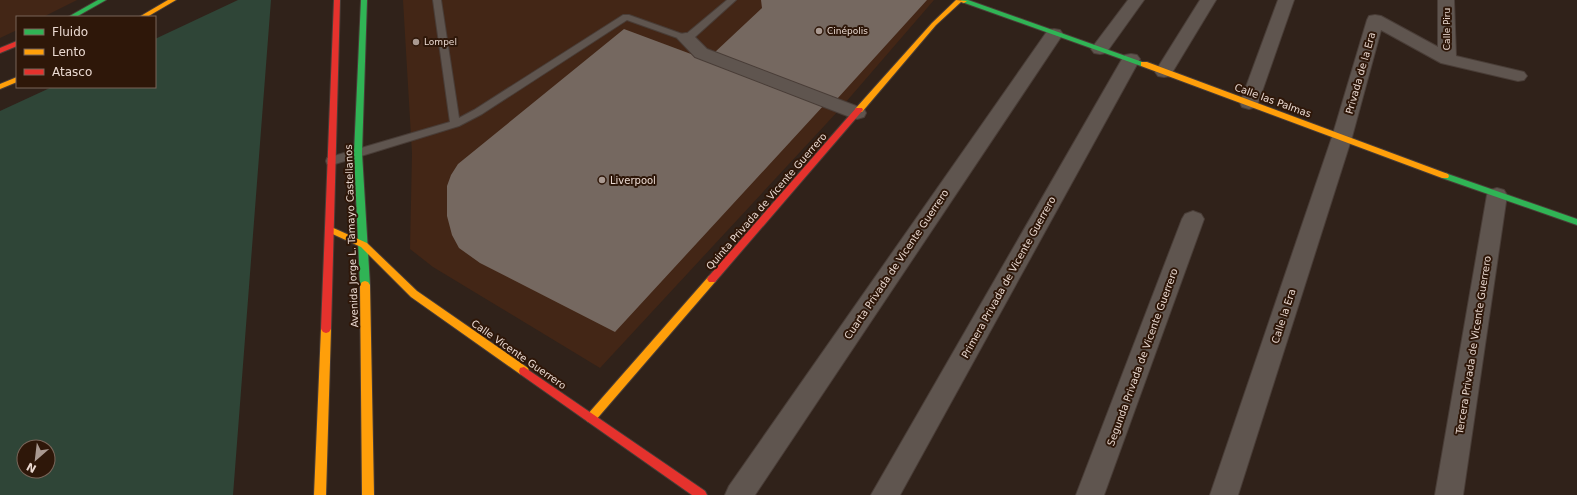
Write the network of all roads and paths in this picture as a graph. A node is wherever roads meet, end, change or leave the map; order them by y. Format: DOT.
graph roads {
  1 [pos="103,0"];
  2 [pos="173,0"];
  3 [pos="178,0"];
  4 [pos="364,0"];
  5 [pos="437,0"];
  6 [pos="732,0"];
  7 [pos="960,0"];
  8 [pos="1136,0"];
  9 [pos="1208,0"];
  10 [pos="1286,0"];
  11 [pos="1446,0"];
  12 [pos="336,1"];
  13 [pos="164,6"];
  14 [pos="73,16"];
  15 [pos="144,16"];
  16 [pos="1054,34"];
  17 [pos="686,38"];
  18 [pos="16,43"];
  19 [pos="1100,49"];
  20 [pos="0,51"];
  21 [pos="1131,59"];
  22 [pos="1447,59"];
  23 [pos="1164,72"];
  24 [pos="1518,76"];
  25 [pos="16,79"];
  26 [pos="0,87"];
  27 [pos="1249,103"];
  28 [pos="857,113"];
  29 [pos="455,124"];
  30 [pos="1342,137"];
  31 [pos="358,152"];
  32 [pos="331,161"];
  33 [pos="1497,195"];
  34 [pos="1193,219"];
  35 [pos="1577,222"];
  36 [pos="328,229"];
  37 [pos="364,245"];
  38 [pos="591,418"];
  39 [pos="320,495"];
  40 [pos="368,495"];
  41 [pos="701,495"];
  42 [pos="738,495"];
  43 [pos="885,495"];
  44 [pos="1090,495"];
  45 [pos="1224,495"];
  46 [pos="1449,495"];
  1 -- 14 [label="street"];
  2 -- 13 [label="street"];
  3 -- 13 [label="street"];
  4 -- 31 [label="street, Avenida Jorge L. Tamayo Castellanos"];
  5 -- 29 [label="lane"];
  6 -- 17 [label="lane"];
  7 -- 16 [label="street, Calle las Palmas"];
  7 -- 28 [label="street, Quinta Privada de Vicente Guerrero"];
  8 -- 19 [label="street"];
  9 -- 23 [label="street"];
  10 -- 27 [label="street"];
  11 -- 22 [label="street, Calle Piru"];
  12 -- 32 [label="street, Avenida Jorge L. Tamayo Castellanos"];
  13 -- 15 [label="street"];
  16 -- 19 [label="street, Calle las Palmas"];
  16 -- 42 [label="street, Cuarta Privada de Vicente Guerrero"];
  17 -- 28 [label="street"];
  17 -- 29 [label="lane"];
  18 -- 20 [label="street"];
  19 -- 21 [label="street, Calle las Palmas"];
  21 -- 23 [label="street, Calle las Palmas"];
  21 -- 43 [label="street, Primera Privada de Vicente Guerrero"];
  22 -- 24 [label="street, Privada de la Era"];
  22 -- 30 [label="street, Privada de la Era"];
  23 -- 27 [label="street, Calle las Palmas"];
  25 -- 26 [label="street"];
  27 -- 30 [label="street, Calle las Palmas"];
  28 -- 38 [label="street, Quinta Privada de Vicente Guerrero"];
  29 -- 31 [label="lane"];
  30 -- 33 [label="street, Calle las Palmas"];
  30 -- 45 [label="street, Calle la Era"];
  31 -- 32 [label="lane"];
  31 -- 37 [label="street, Avenida Jorge L. Tamayo Castellanos"];
  32 -- 36 [label="street, Avenida Jorge L. Tamayo Castellanos"];
  33 -- 35 [label="street, Calle las Palmas"];
  33 -- 46 [label="street, Tercera Privada de Vicente Guerrero"];
  34 -- 44 [label="street, Segunda Privada de Vicente Guerrero"];
  36 -- 37 [label="street, Calle Vicente Guerrero"];
  36 -- 39 [label="street, Avenida Jorge L. Tamayo Castellanos"];
  37 -- 38 [label="street, Calle Vicente Guerrero"];
  37 -- 40 [label="street, Avenida Jorge L. Tamayo Castellanos"];
  38 -- 41 [label="street, Calle Vicente Guerrero"];
}
